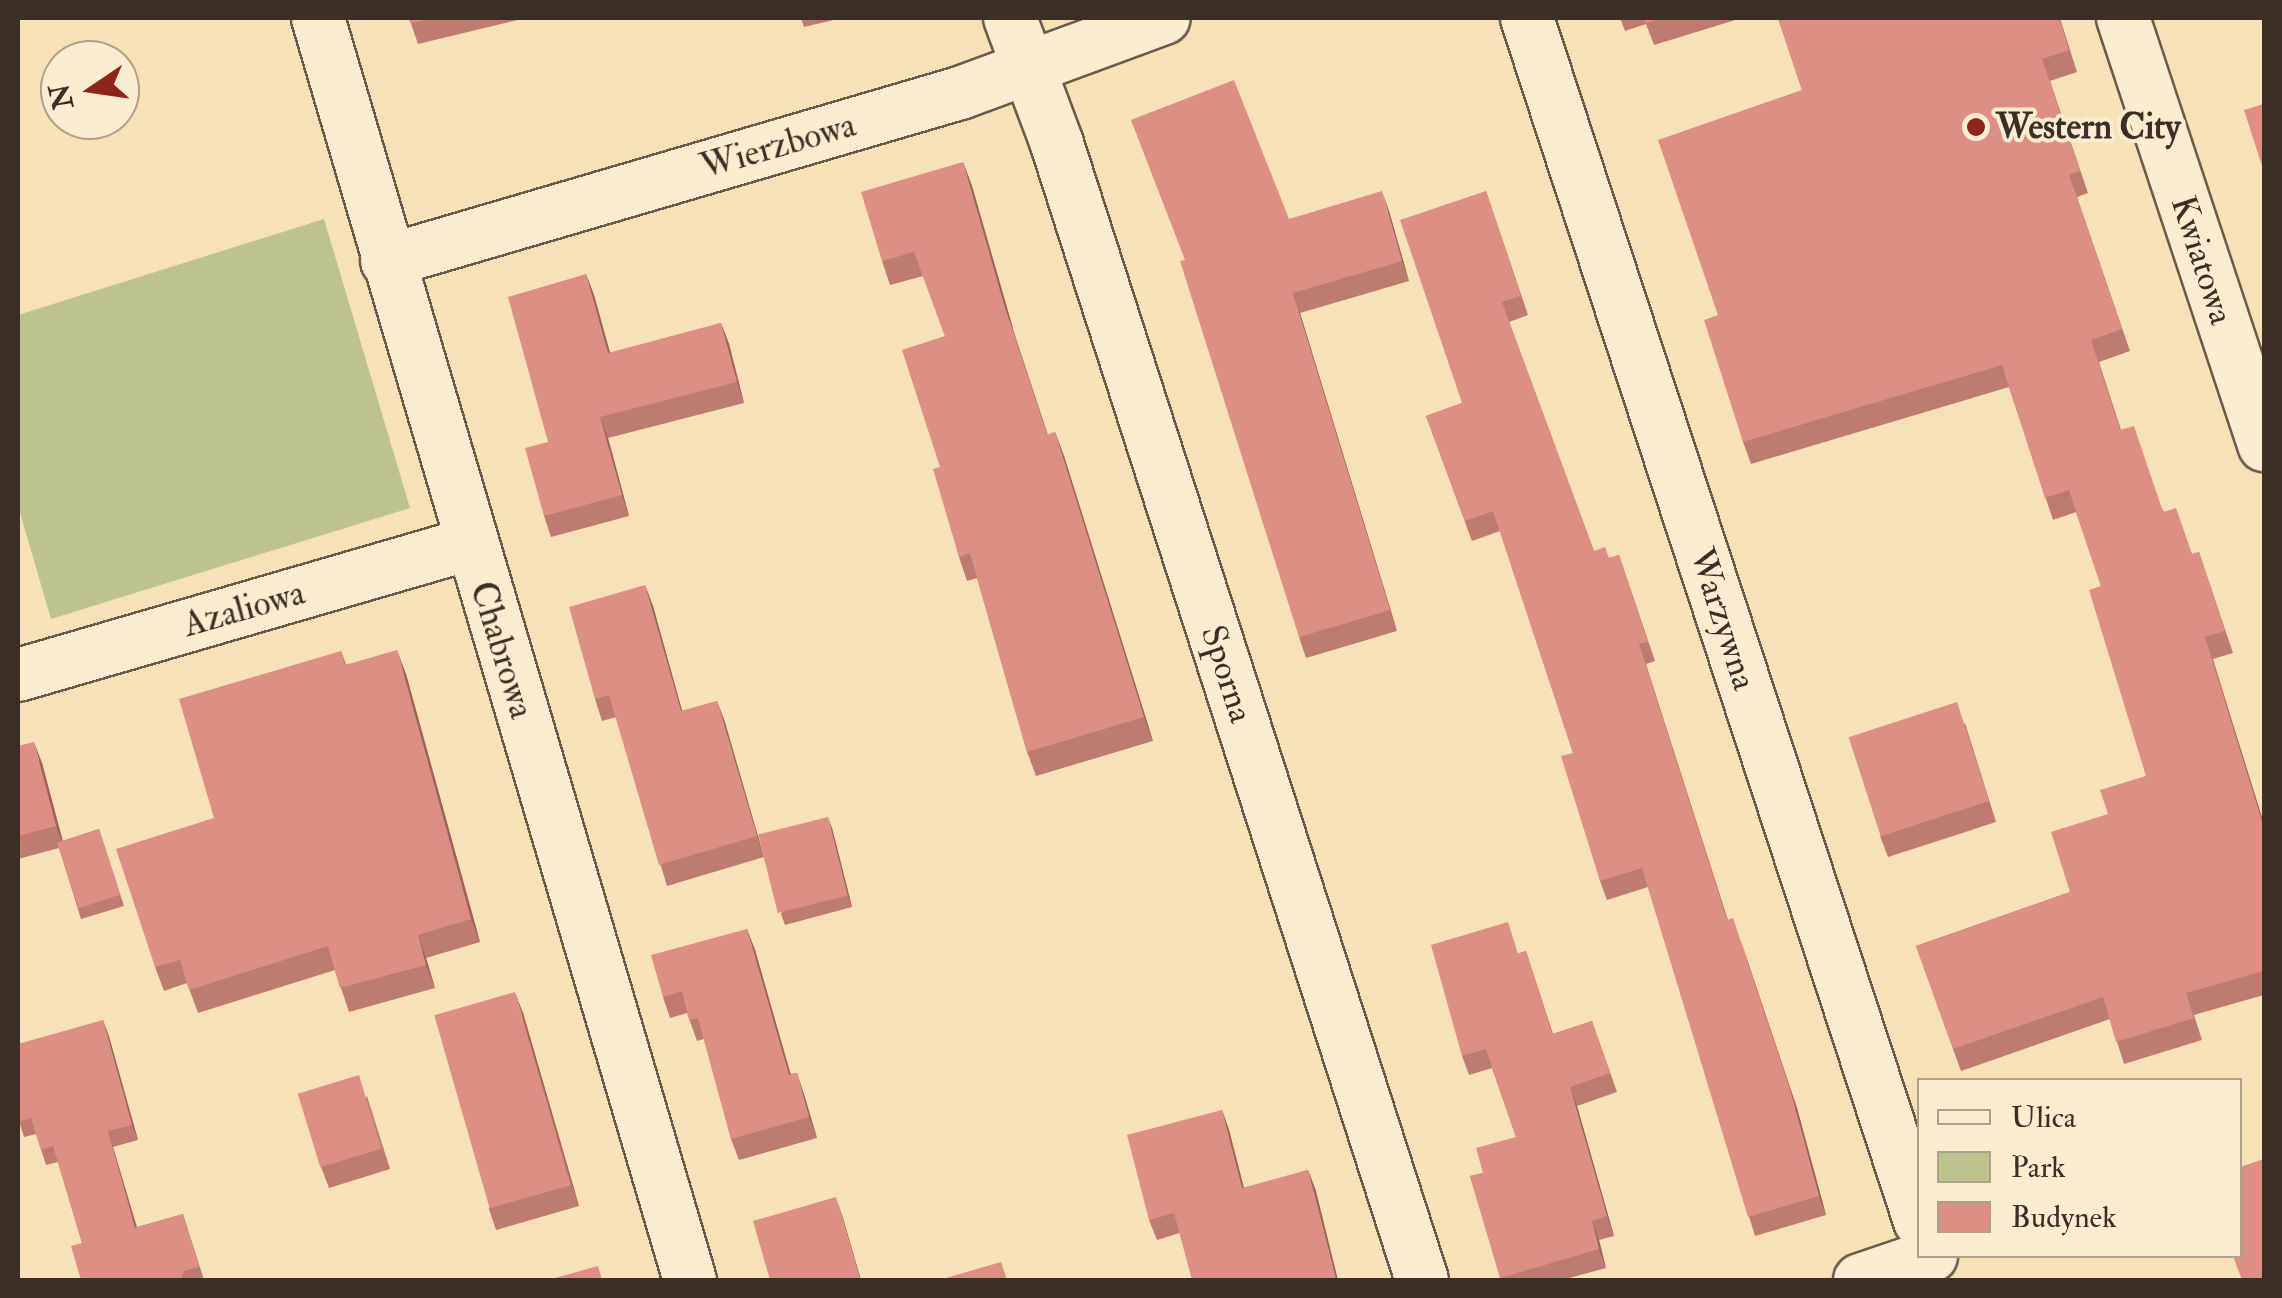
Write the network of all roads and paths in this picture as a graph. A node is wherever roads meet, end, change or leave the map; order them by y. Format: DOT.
graph roads {
  1 [pos="318,18"];
  2 [pos="1010,18"];
  3 [pos="1164,18"];
  4 [pos="1527,18"];
  5 [pos="2123,18"];
  6 [pos="1029,68"];
  7 [pos="387,261"];
  8 [pos="2264,445"];
  9 [pos="470,544"];
  10 [pos="18,675"];
  11 [pos="1917,1214"];
  12 [pos="1917,1250"];
  13 [pos="690,1280"];
  14 [pos="1422,1280"];
  15 [pos="1860,1280"];
  1 -- 7 [label="street, Chabrowa"];
  2 -- 6 [label="street, Sporna"];
  3 -- 6 [label="street, Wierzbowa"];
  4 -- 11 [label="street, Warzywna"];
  5 -- 8 [label="street, Kwiatowa"];
  6 -- 7 [label="street, Wierzbowa"];
  6 -- 14 [label="street, Sporna"];
  7 -- 9 [label="street, Chabrowa"];
  9 -- 10 [label="street, Azaliowa"];
  9 -- 13 [label="street, Chabrowa"];
  12 -- 15 [label="street"];
}
